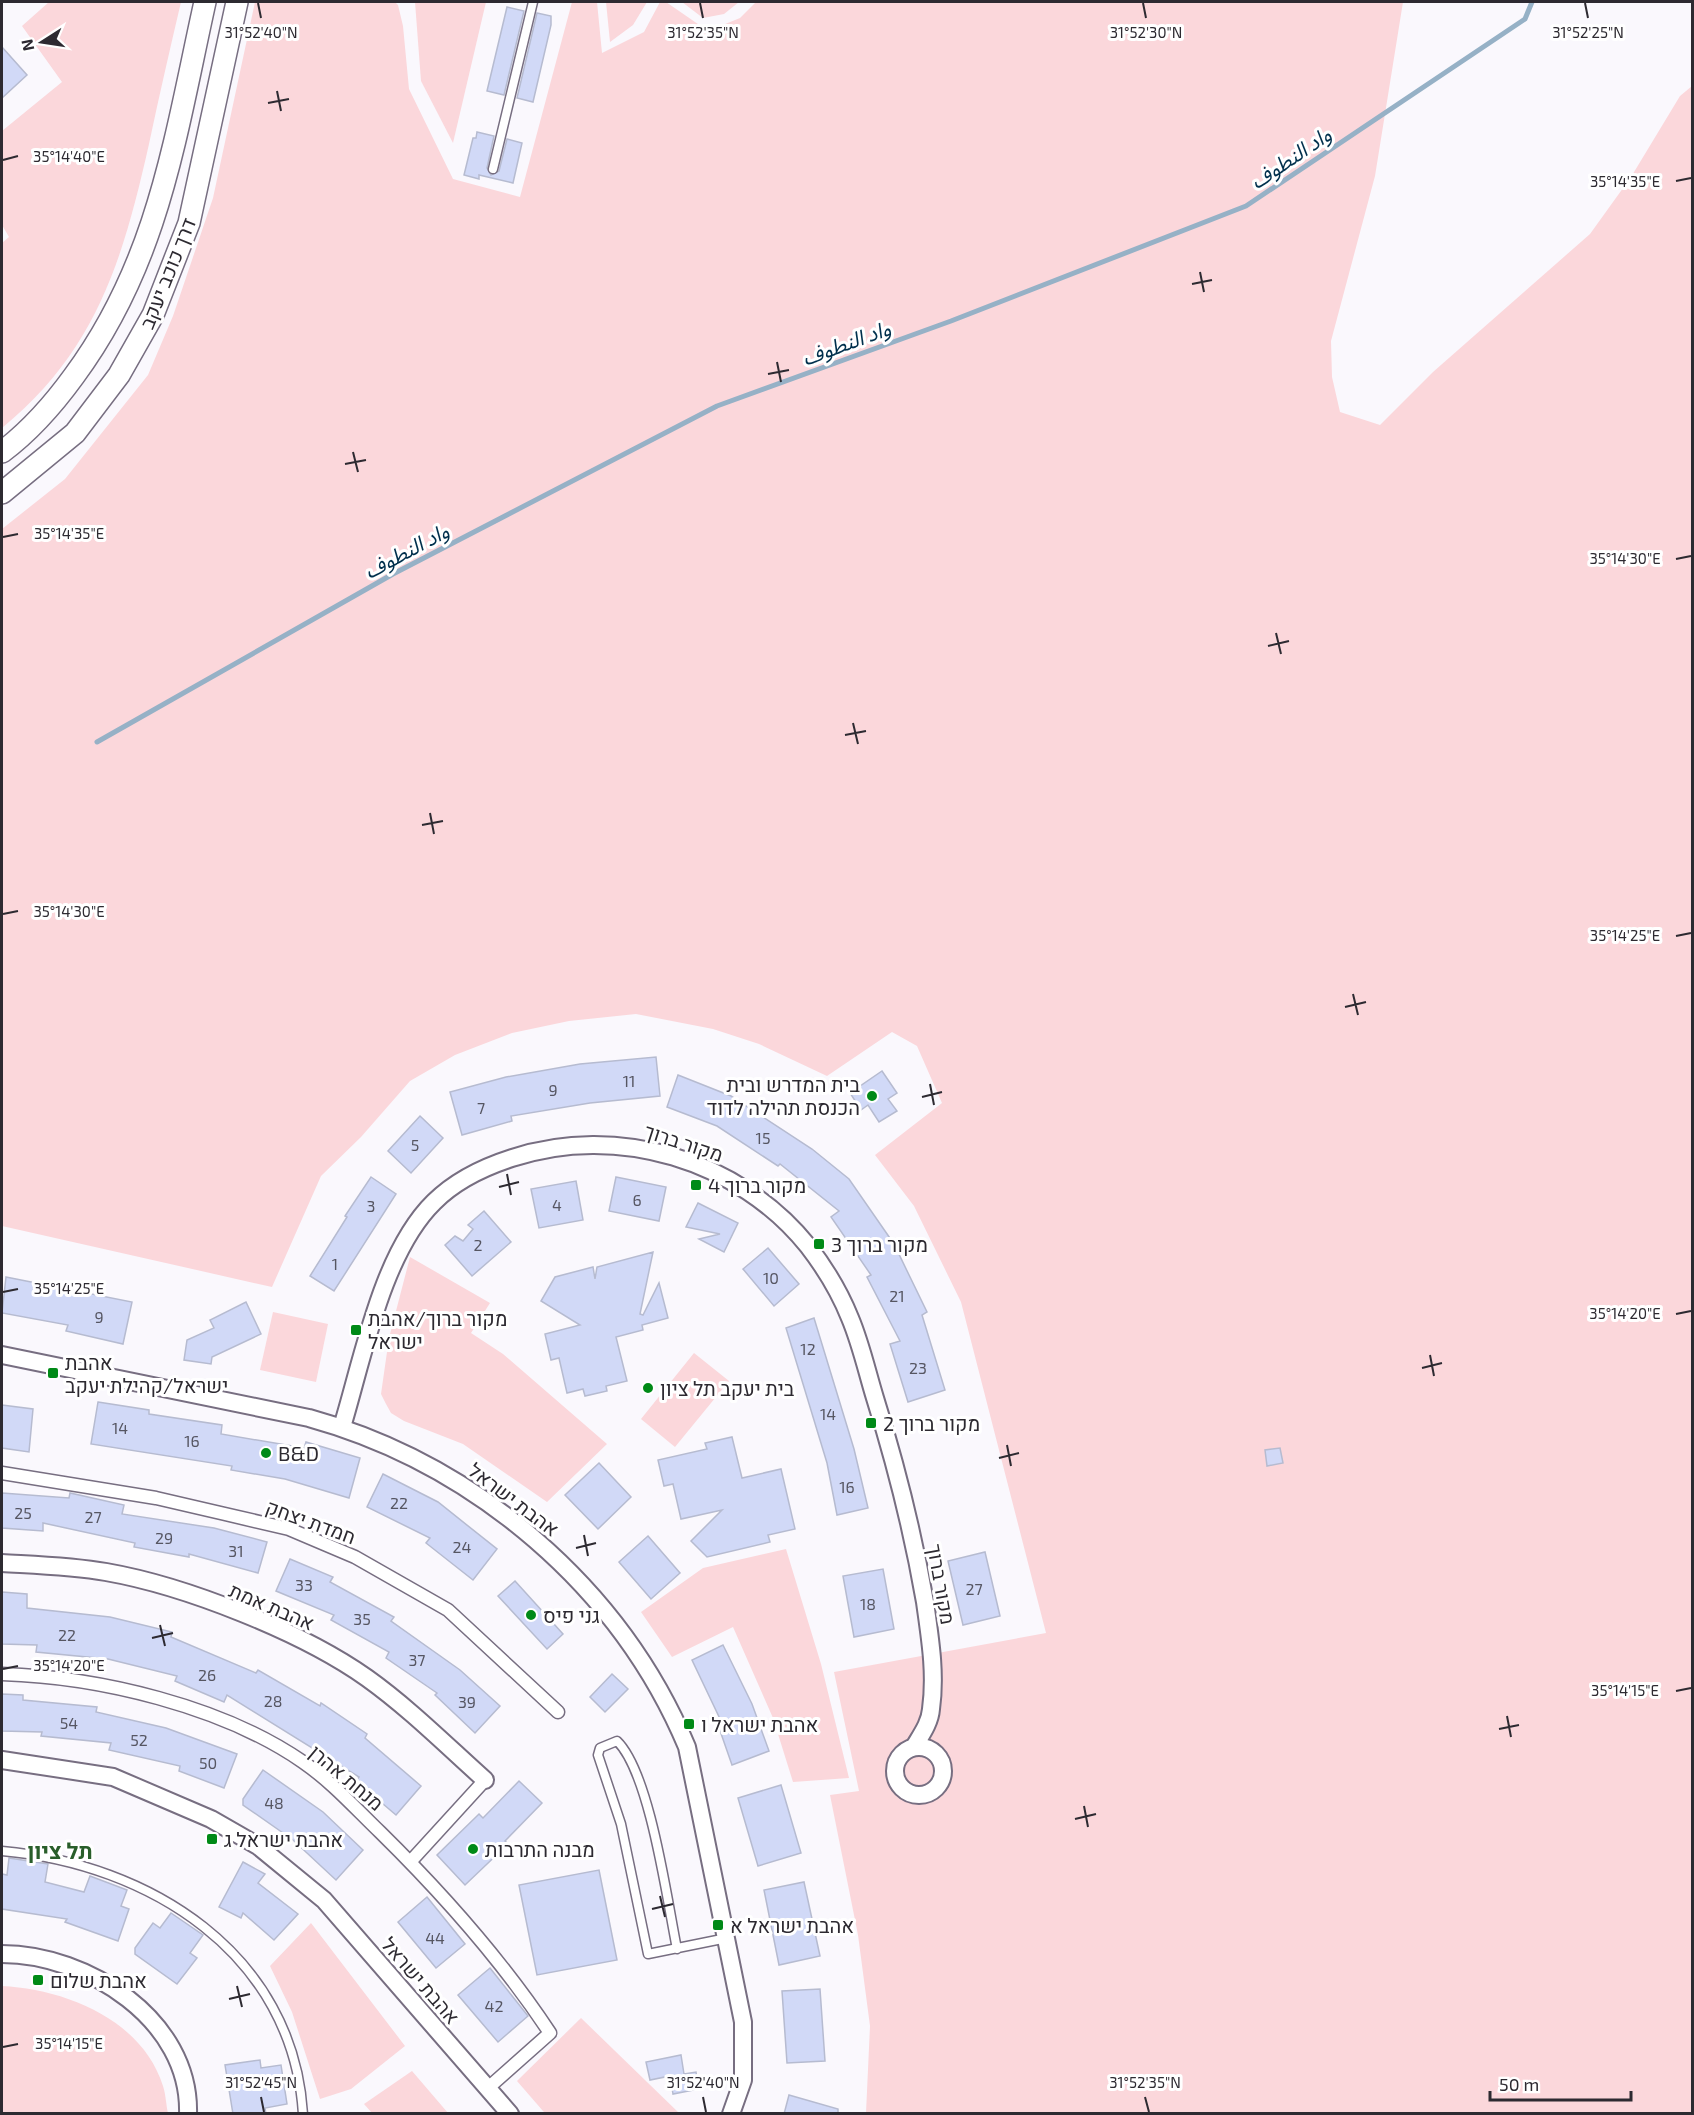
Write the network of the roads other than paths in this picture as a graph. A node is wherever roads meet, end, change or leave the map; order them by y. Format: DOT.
graph roads {
  1 [pos="205,2"];
  2 [pos="237,2"];
  3 [pos="533,2"];
  4 [pos="493,169"];
  5 [pos="2,452"];
  6 [pos="2,493"];
  7 [pos="2,1355"];
  8 [pos="342,1427"];
  9 [pos="2,1473"];
  10 [pos="2,1563"];
  11 [pos="2,1674"];
  12 [pos="558,1712"];
  13 [pos="931,1713"];
  14 [pos="914,1747"];
  15 [pos="936,1753"];
  16 [pos="2,1760"];
  17 [pos="485,1780"];
  18 [pos="2,1851"];
  19 [pos="411,1861"];
  20 [pos="727,1938"];
  21 [pos="677,1949"];
  22 [pos="2,1954"];
  23 [pos="488,2088"];
  24 [pos="188,2114"];
  25 [pos="303,2114"];
  26 [pos="510,2114"];
  27 [pos="731,2114"];
  1 -- 5 [label="street, דרך כוכב יעקב"];
  2 -- 6 [label="street, דרך כוכב יעקב"];
  3 -- 4 [label="lane"];
  7 -- 8 [label="street, אהבת ישראל"];
  8 -- 13 [label="street, מקור ברוך"];
  8 -- 20 [label="street, אהבת ישראל"];
  9 -- 12 [label="street, חמדת יצחק"];
  10 -- 17 [label="street, אהבת אמת"];
  11 -- 19 [label="street, מנחת אהרן"];
  13 -- 14 [label="street, מקור ברוך"];
  13 -- 15 [label="street"];
  14 -- 15 [label="street"];
  14 -- 15 [label="street"];
  16 -- 23 [label="street, אהבת ישראל"];
  17 -- 19 [label="street"];
  18 -- 25 [label="lane"];
  19 -- 23 [label="street, מנחת אהרן"];
  20 -- 21 [label="lane"];
  20 -- 27 [label="street, אהבת ישראל"];
  21 -- 21 [label="lane"];
  22 -- 24 [label="street"];
  23 -- 26 [label="street, אהבת ישראל"];
}
